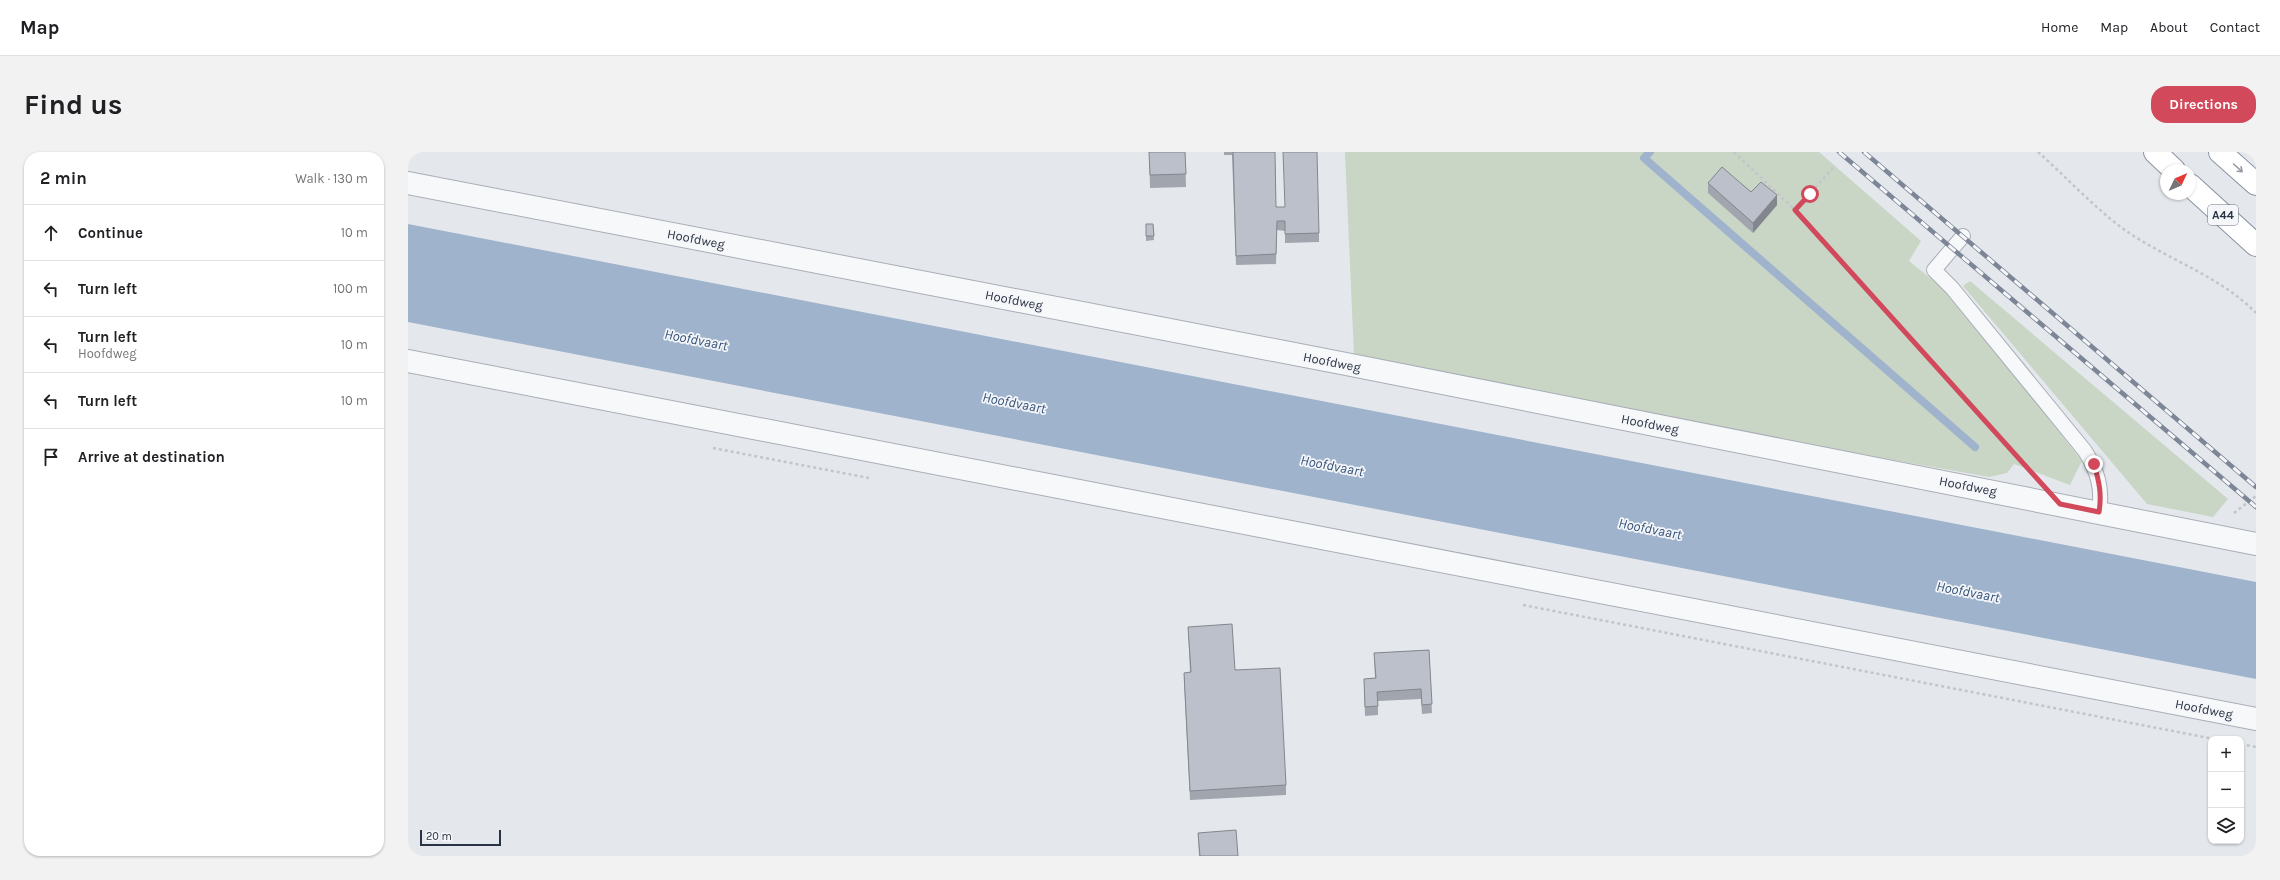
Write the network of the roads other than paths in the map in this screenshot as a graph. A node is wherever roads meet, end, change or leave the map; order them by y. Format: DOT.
graph roads {
  1 [pos="2155,152"];
  2 [pos="2220,152"];
  3 [pos="2168,164"];
  4 [pos="408,183"];
  5 [pos="2256,184"];
  6 [pos="2196,190"];
  7 [pos="1963,236"];
  8 [pos="2256,245"];
  9 [pos="408,361"];
  10 [pos="2099,512"];
  11 [pos="2256,544"];
  12 [pos="2256,719"];
  1 -- 3 [label="highway"];
  2 -- 5 [label="highway, one-way"];
  4 -- 10 [label="street, Hoofdweg"];
  6 -- 8 [label="highway, A44"];
  7 -- 10 [label="lane"];
  9 -- 12 [label="street, Hoofdweg"];
  10 -- 11 [label="street, Hoofdweg"];
}
